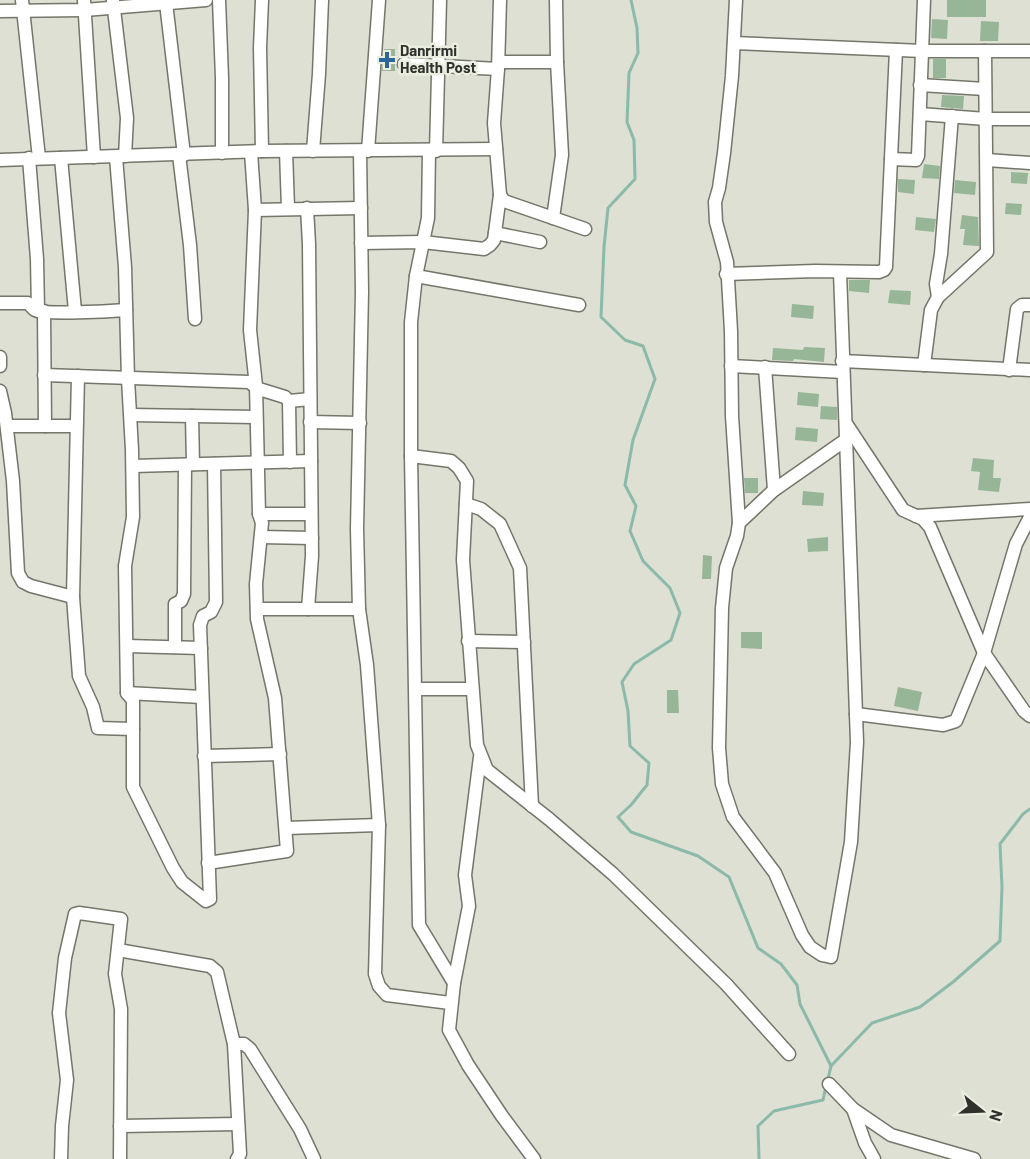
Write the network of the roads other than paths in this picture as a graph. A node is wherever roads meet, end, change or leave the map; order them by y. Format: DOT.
graph roads {
  1 [pos="206,0"];
  2 [pos="219,0"];
  3 [pos="262,0"];
  4 [pos="322,0"];
  5 [pos="380,0"];
  6 [pos="440,0"];
  7 [pos="500,0"];
  8 [pos="556,0"];
  9 [pos="736,0"];
  10 [pos="924,0"];
  11 [pos="162,2"];
  12 [pos="113,4"];
  13 [pos="84,5"];
  14 [pos="23,6"];
  15 [pos="0,11"];
  16 [pos="734,43"];
  17 [pos="896,50"];
  18 [pos="923,51"];
  19 [pos="985,51"];
  20 [pos="1030,51"];
  21 [pos="557,62"];
  22 [pos="404,64"];
  23 [pos="438,66"];
  24 [pos="499,66"];
  25 [pos="920,85"];
  26 [pos="986,89"];
  27 [pos="920,114"];
  28 [pos="952,116"];
  29 [pos="986,119"];
  30 [pos="1030,119"];
  31 [pos="496,149"];
  32 [pos="257,151"];
  33 [pos="286,151"];
  34 [pos="313,151"];
  35 [pos="364,151"];
  36 [pos="433,151"];
  37 [pos="222,153"];
  38 [pos="182,155"];
  39 [pos="120,156"];
  40 [pos="94,157"];
  41 [pos="34,158"];
  42 [pos="61,158"];
  43 [pos="891,159"];
  44 [pos="0,160"];
  45 [pos="987,160"];
  46 [pos="1030,163"];
  47 [pos="500,195"];
  48 [pos="288,208"];
  49 [pos="307,208"];
  50 [pos="361,208"];
  51 [pos="255,210"];
  52 [pos="553,218"];
  53 [pos="585,229"];
  54 [pos="495,232"];
  55 [pos="423,242"];
  56 [pos="540,242"];
  57 [pos="361,243"];
  58 [pos="840,272"];
  59 [pos="726,274"];
  60 [pos="416,276"];
  61 [pos="938,297"];
  62 [pos="0,303"];
  63 [pos="579,305"];
  64 [pos="1030,305"];
  65 [pos="126,310"];
  66 [pos="41,311"];
  67 [pos="75,311"];
  68 [pos="195,320"];
  69 [pos="0,357"];
  70 [pos="0,366"];
  71 [pos="731,366"];
  72 [pos="843,366"];
  73 [pos="924,366"];
  74 [pos="765,367"];
  75 [pos="1009,370"];
  76 [pos="1028,372"];
  77 [pos="44,375"];
  78 [pos="78,376"];
  79 [pos="128,379"];
  80 [pos="256,386"];
  81 [pos="0,391"];
  82 [pos="310,399"];
  83 [pos="289,401"];
  84 [pos="131,415"];
  85 [pos="192,416"];
  86 [pos="256,417"];
  87 [pos="310,422"];
  88 [pos="360,423"];
  89 [pos="846,423"];
  90 [pos="7,426"];
  91 [pos="45,426"];
  92 [pos="76,426"];
  93 [pos="847,439"];
  94 [pos="411,456"];
  95 [pos="311,461"];
  96 [pos="290,462"];
  97 [pos="257,463"];
  98 [pos="189,464"];
  99 [pos="214,464"];
  100 [pos="132,466"];
  101 [pos="774,490"];
  102 [pos="466,504"];
  103 [pos="1030,509"];
  104 [pos="259,514"];
  105 [pos="311,514"];
  106 [pos="916,516"];
  107 [pos="1030,517"];
  108 [pos="739,523"];
  109 [pos="261,537"];
  110 [pos="312,538"];
  111 [pos="73,597"];
  112 [pos="257,609"];
  113 [pos="308,609"];
  114 [pos="359,609"];
  115 [pos="468,641"];
  116 [pos="524,642"];
  117 [pos="127,646"];
  118 [pos="175,647"];
  119 [pos="201,648"];
  120 [pos="984,653"];
  121 [pos="416,689"];
  122 [pos="472,689"];
  123 [pos="127,693"];
  124 [pos="202,697"];
  125 [pos="856,714"];
  126 [pos="1030,716"];
  127 [pos="133,729"];
  128 [pos="280,754"];
  129 [pos="204,756"];
  130 [pos="480,757"];
  131 [pos="532,806"];
  132 [pos="379,825"];
  133 [pos="286,828"];
  134 [pos="208,864"];
  135 [pos="118,950"];
  136 [pos="454,983"];
  137 [pos="450,1003"];
  138 [pos="234,1044"];
  139 [pos="789,1054"];
  140 [pos="829,1084"];
  141 [pos="853,1109"];
  142 [pos="238,1124"];
  143 [pos="120,1126"];
  144 [pos="62,1159"];
  145 [pos="120,1159"];
  146 [pos="237,1159"];
  147 [pos="314,1159"];
  148 [pos="534,1159"];
  149 [pos="874,1159"];
  150 [pos="974,1159"];
  1 -- 11 [label="street"];
  2 -- 37 [label="street"];
  3 -- 32 [label="street"];
  4 -- 34 [label="street"];
  5 -- 35 [label="street"];
  6 -- 23 [label="street"];
  7 -- 24 [label="street"];
  8 -- 21 [label="street"];
  9 -- 16 [label="street"];
  10 -- 18 [label="street"];
  11 -- 12 [label="street"];
  11 -- 38 [label="street"];
  12 -- 13 [label="street"];
  12 -- 39 [label="street"];
  13 -- 14 [label="street"];
  13 -- 40 [label="street"];
  14 -- 15 [label="street"];
  14 -- 41 [label="street"];
  16 -- 17 [label="street"];
  16 -- 59 [label="street"];
  17 -- 18 [label="street"];
  17 -- 43 [label="street"];
  18 -- 19 [label="street"];
  18 -- 25 [label="street"];
  19 -- 20 [label="street"];
  19 -- 26 [label="street"];
  21 -- 24 [label="street"];
  21 -- 52 [label="street"];
  22 -- 23 [label="street"];
  23 -- 24 [label="street"];
  23 -- 36 [label="street"];
  24 -- 31 [label="street"];
  25 -- 26 [label="street"];
  25 -- 27 [label="street"];
  26 -- 29 [label="street"];
  27 -- 28 [label="street"];
  27 -- 43 [label="street"];
  28 -- 29 [label="street"];
  28 -- 61 [label="street"];
  29 -- 30 [label="street"];
  29 -- 45 [label="street"];
  31 -- 36 [label="street"];
  31 -- 47 [label="street"];
  32 -- 33 [label="street"];
  32 -- 37 [label="street"];
  32 -- 51 [label="street"];
  33 -- 34 [label="street"];
  33 -- 48 [label="street"];
  34 -- 35 [label="street"];
  35 -- 36 [label="street"];
  35 -- 50 [label="street"];
  36 -- 55 [label="street"];
  37 -- 38 [label="street"];
  38 -- 39 [label="street"];
  38 -- 68 [label="street"];
  39 -- 40 [label="street"];
  39 -- 65 [label="street"];
  40 -- 42 [label="street"];
  41 -- 42 [label="street"];
  41 -- 44 [label="street"];
  41 -- 66 [label="street"];
  42 -- 67 [label="street"];
  43 -- 58 [label="street"];
  45 -- 46 [label="street"];
  45 -- 61 [label="street"];
  47 -- 52 [label="street"];
  47 -- 54 [label="street"];
  48 -- 49 [label="street"];
  48 -- 51 [label="street"];
  49 -- 50 [label="street"];
  49 -- 82 [label="street"];
  50 -- 57 [label="street"];
  51 -- 80 [label="street"];
  52 -- 53 [label="street"];
  54 -- 55 [label="street"];
  54 -- 56 [label="street"];
  55 -- 57 [label="street"];
  55 -- 60 [label="street"];
  57 -- 88 [label="street"];
  58 -- 59 [label="street"];
  58 -- 72 [label="street"];
  59 -- 71 [label="street"];
  60 -- 63 [label="street"];
  60 -- 94 [label="street"];
  61 -- 73 [label="street"];
  62 -- 66 [label="street"];
  64 -- 75 [label="street"];
  65 -- 67 [label="street"];
  65 -- 79 [label="street"];
  66 -- 67 [label="street"];
  66 -- 77 [label="street"];
  69 -- 70 [label="street"];
  71 -- 74 [label="street"];
  71 -- 108 [label="street"];
  72 -- 73 [label="street"];
  72 -- 74 [label="street"];
  72 -- 89 [label="street"];
  73 -- 75 [label="street"];
  74 -- 101 [label="street"];
  75 -- 76 [label="street"];
  77 -- 78 [label="street"];
  77 -- 91 [label="street"];
  78 -- 79 [label="street"];
  78 -- 92 [label="street"];
  79 -- 80 [label="street"];
  79 -- 84 [label="street"];
  80 -- 83 [label="street"];
  80 -- 86 [label="street"];
  81 -- 90 [label="street"];
  82 -- 83 [label="street"];
  82 -- 87 [label="street"];
  83 -- 96 [label="street"];
  84 -- 85 [label="street"];
  84 -- 100 [label="street"];
  85 -- 86 [label="street"];
  85 -- 98 [label="street"];
  86 -- 97 [label="street"];
  87 -- 88 [label="street"];
  87 -- 95 [label="street"];
  88 -- 114 [label="street"];
  89 -- 93 [label="street"];
  89 -- 106 [label="street"];
  90 -- 91 [label="street"];
  90 -- 111 [label="street"];
  91 -- 92 [label="street"];
  92 -- 111 [label="street"];
  93 -- 101 [label="street"];
  93 -- 125 [label="street"];
  94 -- 102 [label="street"];
  94 -- 121 [label="street"];
  95 -- 96 [label="street"];
  95 -- 105 [label="street"];
  96 -- 97 [label="street"];
  97 -- 99 [label="street"];
  97 -- 104 [label="street"];
  98 -- 99 [label="street"];
  98 -- 100 [label="street"];
  98 -- 118 [label="street"];
  99 -- 119 [label="street"];
  100 -- 117 [label="street"];
  101 -- 108 [label="street"];
  102 -- 115 [label="street"];
  102 -- 116 [label="street"];
  103 -- 106 [label="street"];
  104 -- 105 [label="street"];
  104 -- 109 [label="street"];
  105 -- 110 [label="street"];
  106 -- 120 [label="street"];
  107 -- 120 [label="street"];
  108 -- 125 [label="street"];
  109 -- 110 [label="street"];
  109 -- 112 [label="street"];
  110 -- 113 [label="street"];
  111 -- 127 [label="street"];
  112 -- 113 [label="street"];
  112 -- 128 [label="street"];
  113 -- 114 [label="street"];
  114 -- 132 [label="street"];
  115 -- 116 [label="street"];
  115 -- 122 [label="street"];
  116 -- 131 [label="street"];
  117 -- 118 [label="street"];
  117 -- 123 [label="street"];
  118 -- 119 [label="street"];
  119 -- 124 [label="street"];
  120 -- 125 [label="street"];
  120 -- 126 [label="street"];
  121 -- 122 [label="street"];
  121 -- 136 [label="street"];
  122 -- 130 [label="street"];
  123 -- 124 [label="street"];
  123 -- 127 [label="street"];
  124 -- 129 [label="street"];
  127 -- 134 [label="street"];
  128 -- 129 [label="street"];
  128 -- 133 [label="street"];
  129 -- 134 [label="street"];
  130 -- 131 [label="street"];
  130 -- 136 [label="street"];
  131 -- 139 [label="street"];
  132 -- 133 [label="street"];
  132 -- 137 [label="street"];
  133 -- 134 [label="street"];
  135 -- 138 [label="street"];
  135 -- 143 [label="street"];
  135 -- 144 [label="street"];
  136 -- 137 [label="street"];
  137 -- 148 [label="street"];
  138 -- 142 [label="street"];
  138 -- 147 [label="street"];
  140 -- 141 [label="street"];
  141 -- 149 [label="street"];
  141 -- 150 [label="street"];
  142 -- 143 [label="street"];
  142 -- 146 [label="street"];
  143 -- 145 [label="street"];
}
